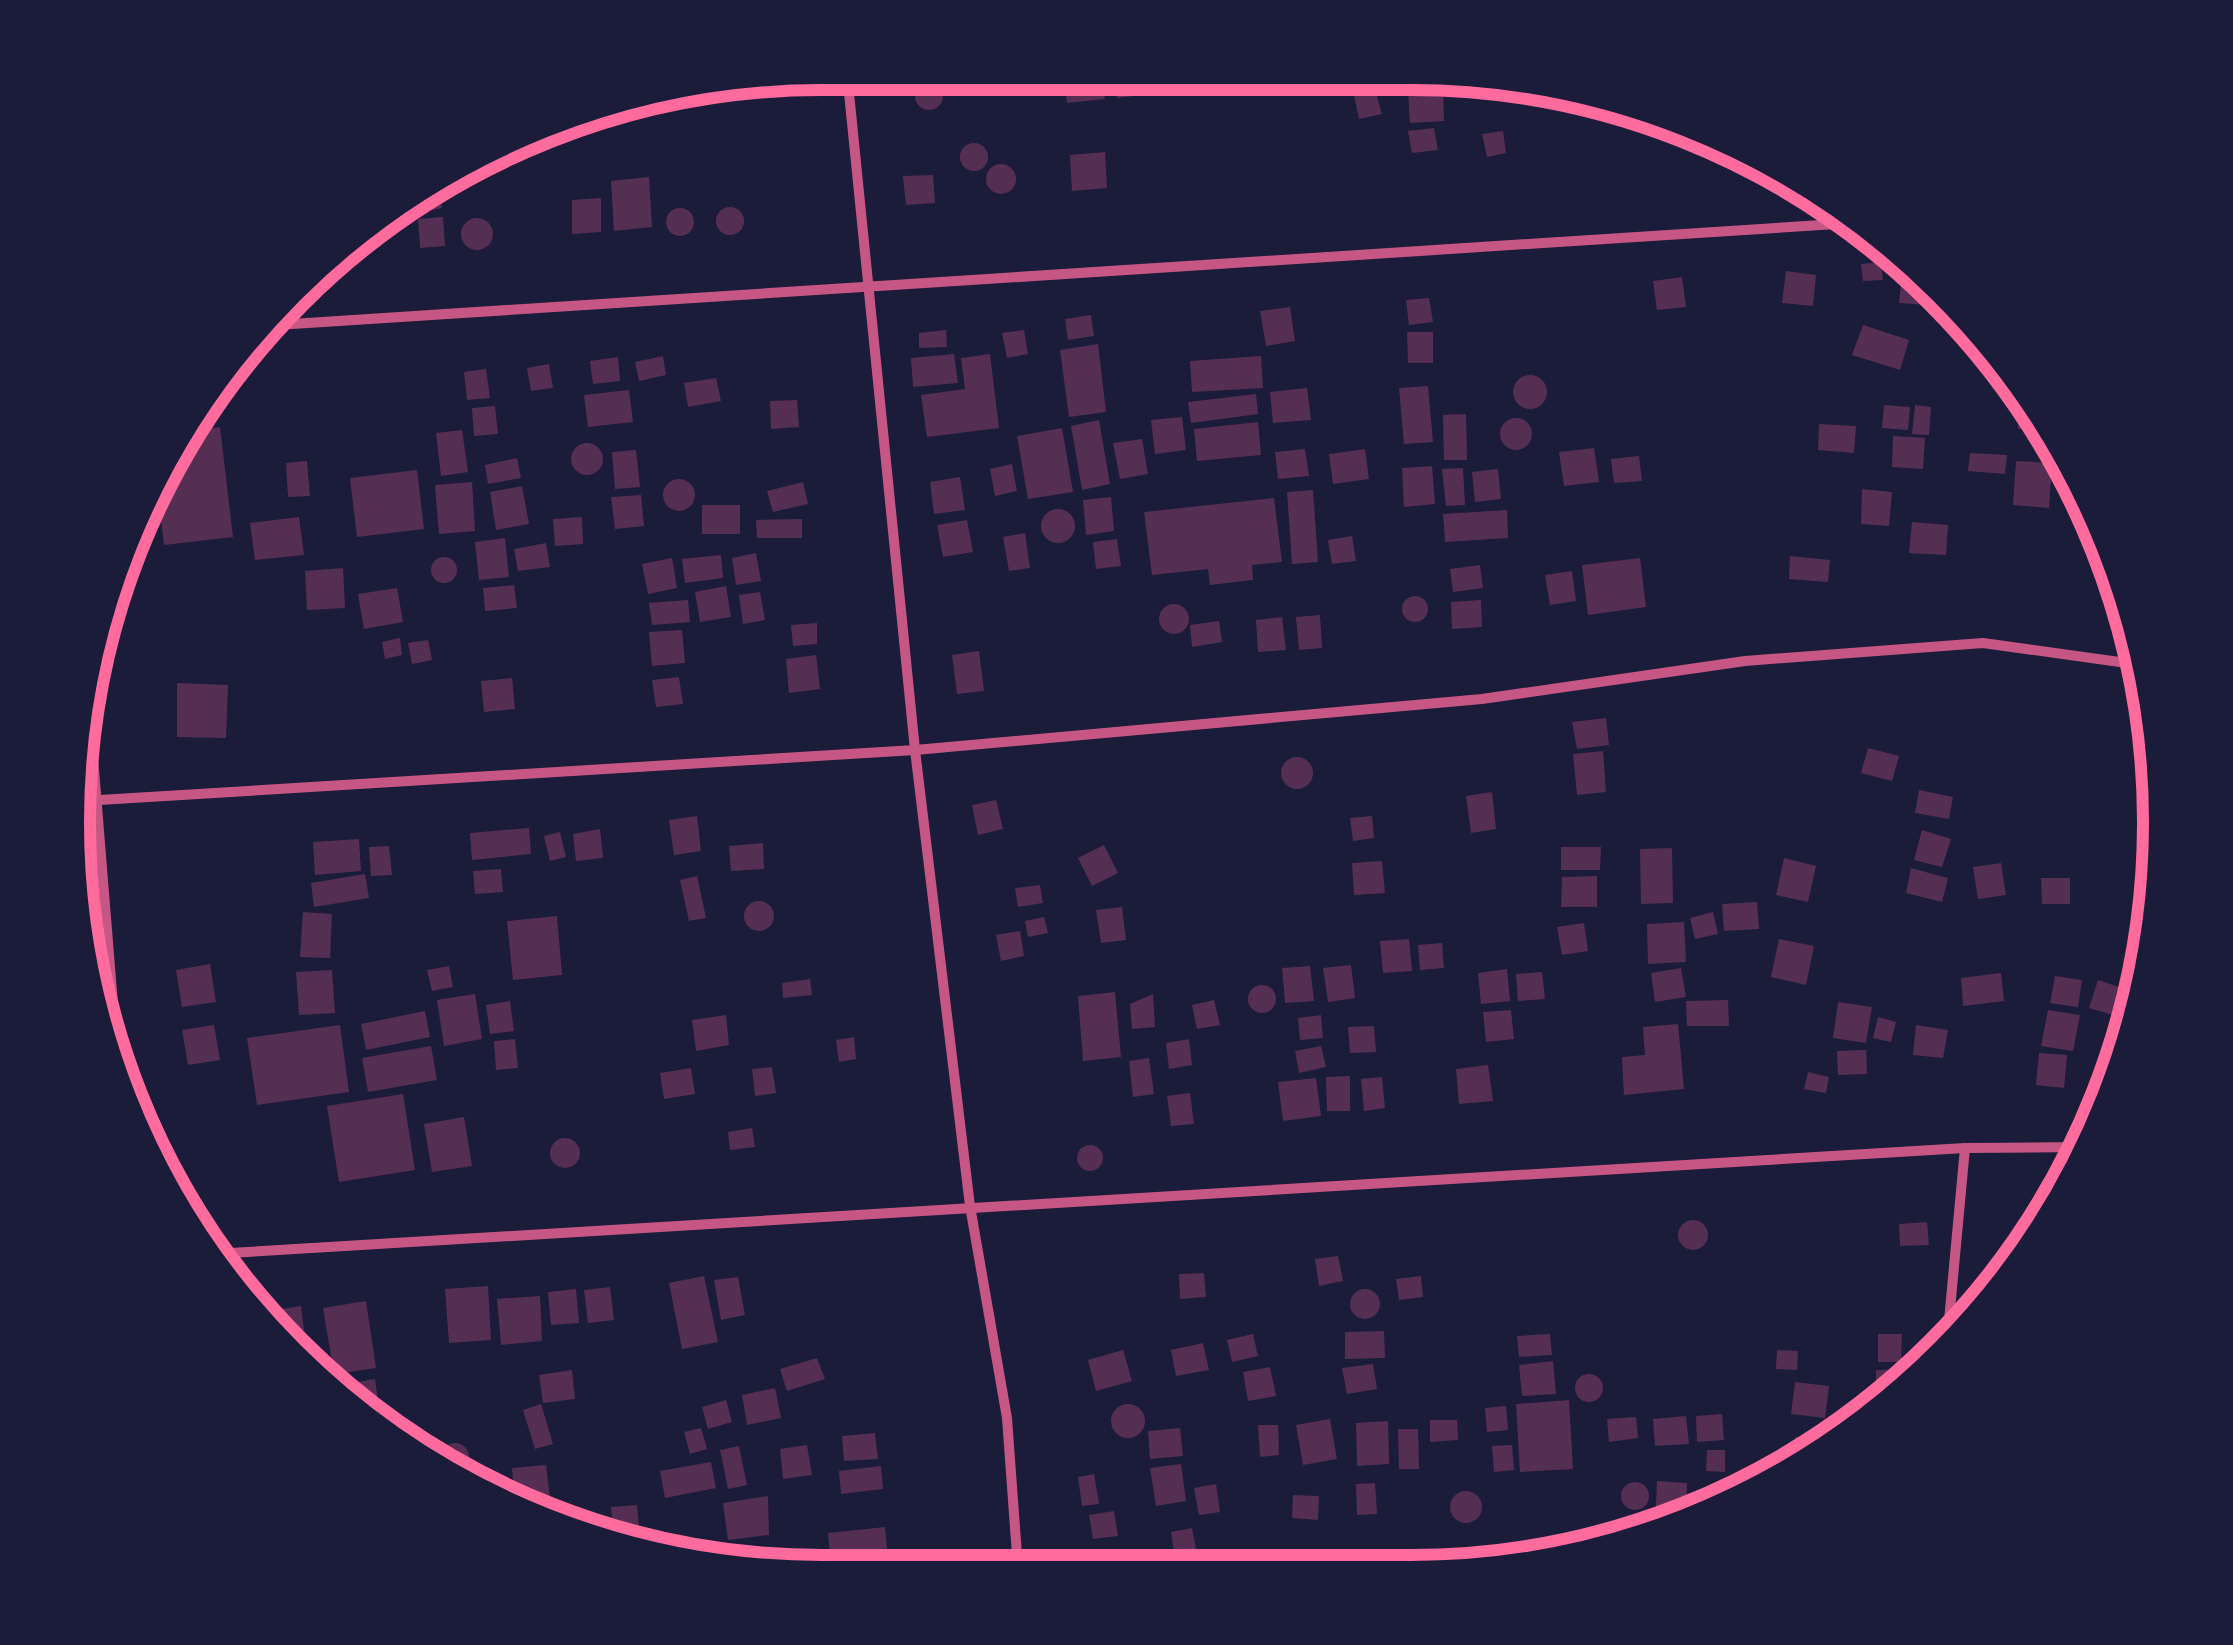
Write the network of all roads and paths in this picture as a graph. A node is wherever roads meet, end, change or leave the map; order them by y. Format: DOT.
graph roads {
  1 [pos="849,90"];
  2 [pos="1831,223"];
  3 [pos="866,288"];
  4 [pos="287,324"];
  5 [pos="2125,663"];
  6 [pos="915,750"];
  7 [pos="93,764"];
  8 [pos="91,800"];
  9 [pos="96,800"];
  10 [pos="113,1002"];
  11 [pos="2067,1146"];
  12 [pos="1965,1148"];
  13 [pos="970,1206"];
  14 [pos="230,1253"];
  15 [pos="1950,1316"];
  16 [pos="1017,1555"];
  1 -- 3 [label="street"];
  2 -- 3 [label="street"];
  3 -- 4 [label="street"];
  3 -- 6 [label="street"];
  5 -- 6 [label="street"];
  6 -- 9 [label="street"];
  6 -- 13 [label="street"];
  7 -- 9 [label="street"];
  8 -- 9 [label="street"];
  9 -- 10 [label="street"];
  11 -- 12 [label="street"];
  12 -- 13 [label="street"];
  12 -- 15 [label="street"];
  13 -- 14 [label="street"];
  13 -- 16 [label="street"];
}
